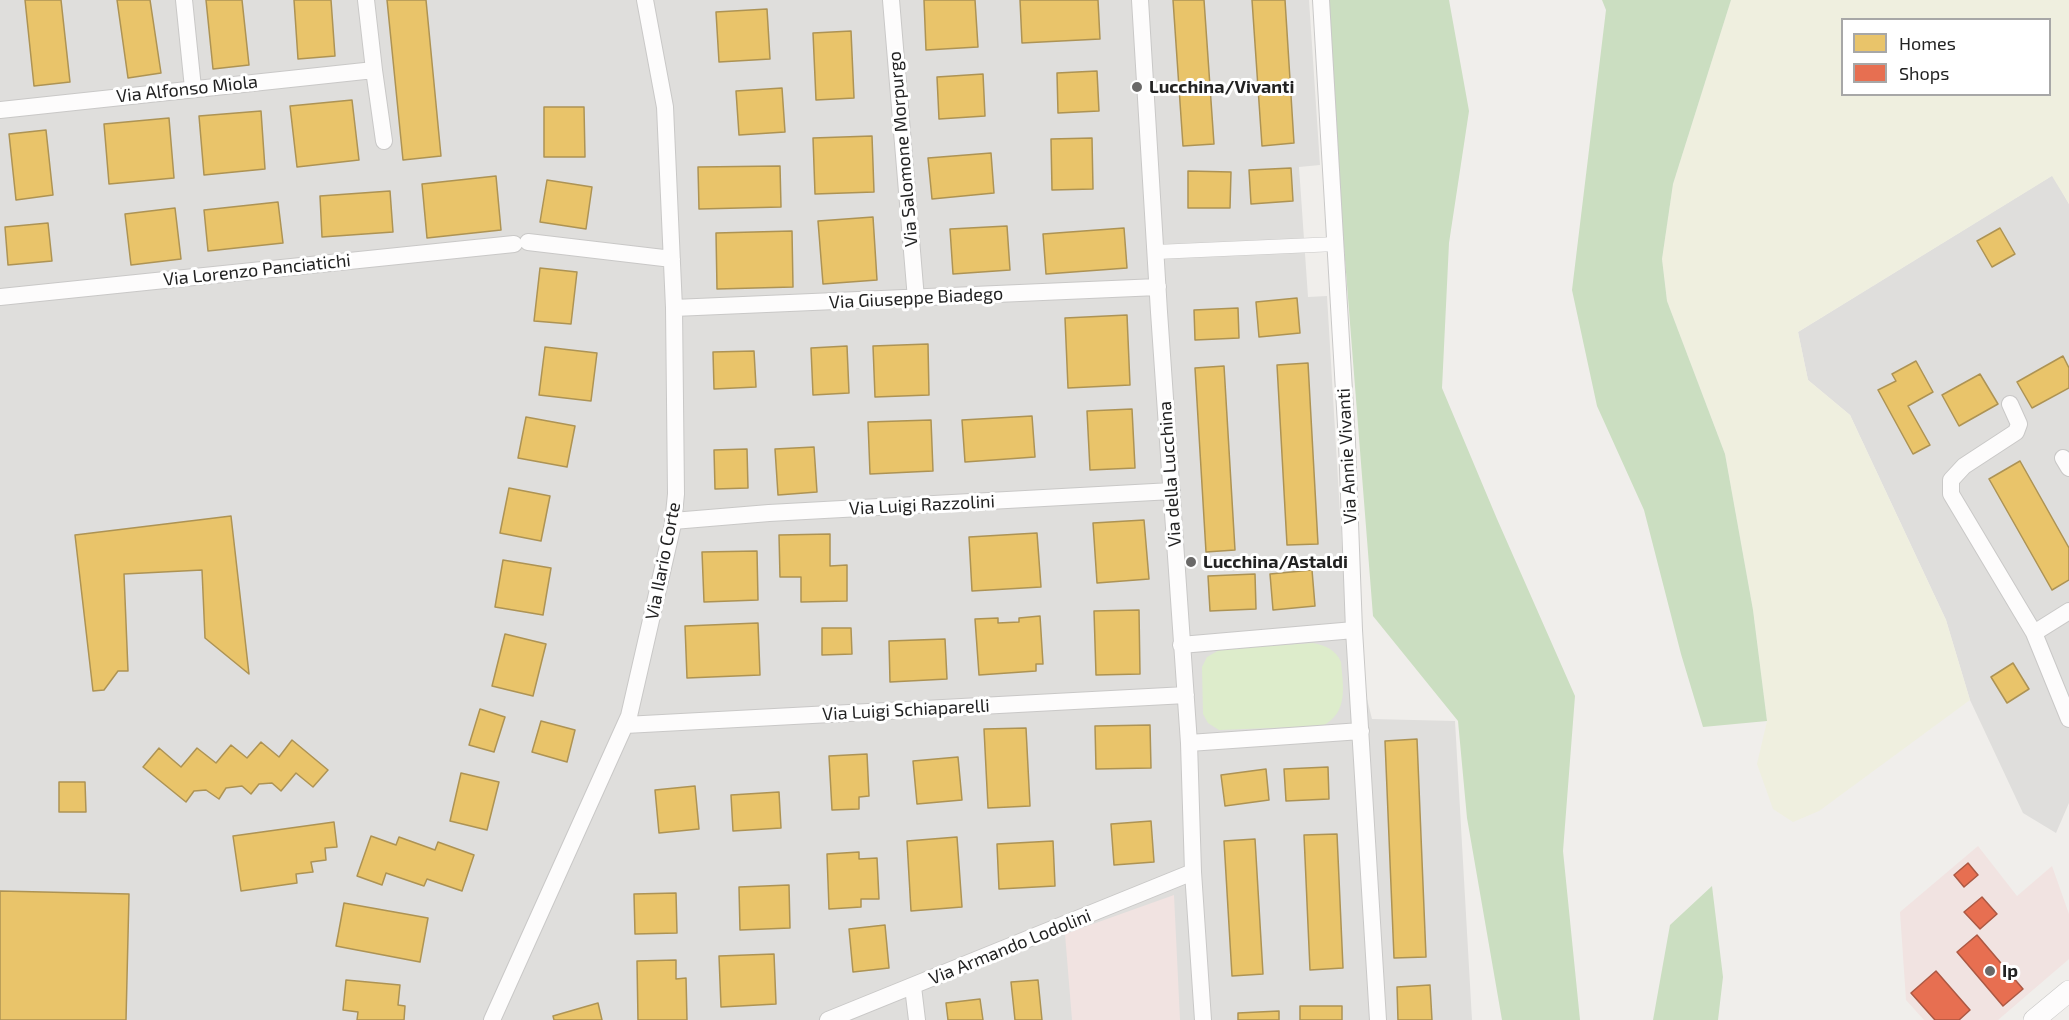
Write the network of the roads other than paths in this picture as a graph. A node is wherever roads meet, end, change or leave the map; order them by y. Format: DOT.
graph roads {
  1 [pos="184,0"];
  2 [pos="366,0"];
  3 [pos="645,0"];
  4 [pos="891,0"];
  5 [pos="1140,0"];
  6 [pos="1322,0"];
  7 [pos="374,70"];
  8 [pos="193,88"];
  9 [pos="0,110"];
  10 [pos="384,141"];
  11 [pos="1336,244"];
  12 [pos="1156,252"];
  13 [pos="672,259"];
  14 [pos="1158,287"];
  15 [pos="0,297"];
  16 [pos="916,299"];
  17 [pos="674,308"];
  18 [pos="2010,404"];
  19 [pos="1172,491"];
  20 [pos="673,521"];
  21 [pos="2069,611"];
  22 [pos="1354,630"];
  23 [pos="2034,633"];
  24 [pos="1181,645"];
  25 [pos="1186,695"];
  26 [pos="2069,719"];
  27 [pos="625,725"];
  28 [pos="1361,731"];
  29 [pos="1190,743"];
  30 [pos="1193,872"];
  31 [pos="913,987"];
  32 [pos="2069,991"];
  33 [pos="492,1020"];
  34 [pos="828,1020"];
  35 [pos="917,1020"];
  36 [pos="1203,1020"];
  37 [pos="1378,1020"];
  38 [pos="2034,1020"];
  1 -- 8 [label="street"];
  2 -- 7 [label="street"];
  3 -- 13 [label="street, Via Ilario Corte"];
  4 -- 16 [label="street, Via Salomone Morpurgo"];
  5 -- 12 [label="street, Via della Lucchina"];
  6 -- 11 [label="street, Via Annie Vivanti"];
  7 -- 8 [label="street, Via Alfonso Miola"];
  7 -- 10 [label="street"];
  8 -- 9 [label="street, Via Alfonso Miola"];
  11 -- 12 [label="street"];
  11 -- 22 [label="street, Via Annie Vivanti"];
  12 -- 14 [label="street, Via della Lucchina"];
  13 -- 15 [label="street, Via Lorenzo Panciatichi"];
  13 -- 17 [label="street, Via Ilario Corte"];
  14 -- 16 [label="street, Via Giuseppe Biadego"];
  14 -- 19 [label="street, Via della Lucchina"];
  16 -- 17 [label="street, Via Giuseppe Biadego"];
  17 -- 20 [label="street, Via Ilario Corte"];
  18 -- 23 [label="street"];
  19 -- 20 [label="street, Via Luigi Razzolini"];
  19 -- 24 [label="street, Via della Lucchina"];
  20 -- 27 [label="street, Via Ilario Corte"];
  21 -- 23 [label="street"];
  22 -- 24 [label="street"];
  22 -- 28 [label="street, Via Annie Vivanti"];
  23 -- 26 [label="street"];
  24 -- 25 [label="street, Via della Lucchina"];
  25 -- 27 [label="street, Via Luigi Schiaparelli"];
  25 -- 29 [label="street, Via della Lucchina"];
  27 -- 33 [label="street, Via Ilario Corte"];
  28 -- 29 [label="street"];
  28 -- 37 [label="street, Via Annie Vivanti"];
  29 -- 30 [label="street, Via della Lucchina"];
  30 -- 31 [label="street, Via Armando Lodolini"];
  30 -- 36 [label="street, Via della Lucchina"];
  31 -- 34 [label="street, Via Armando Lodolini"];
  31 -- 35 [label="street"];
  32 -- 38 [label="street"];
}
